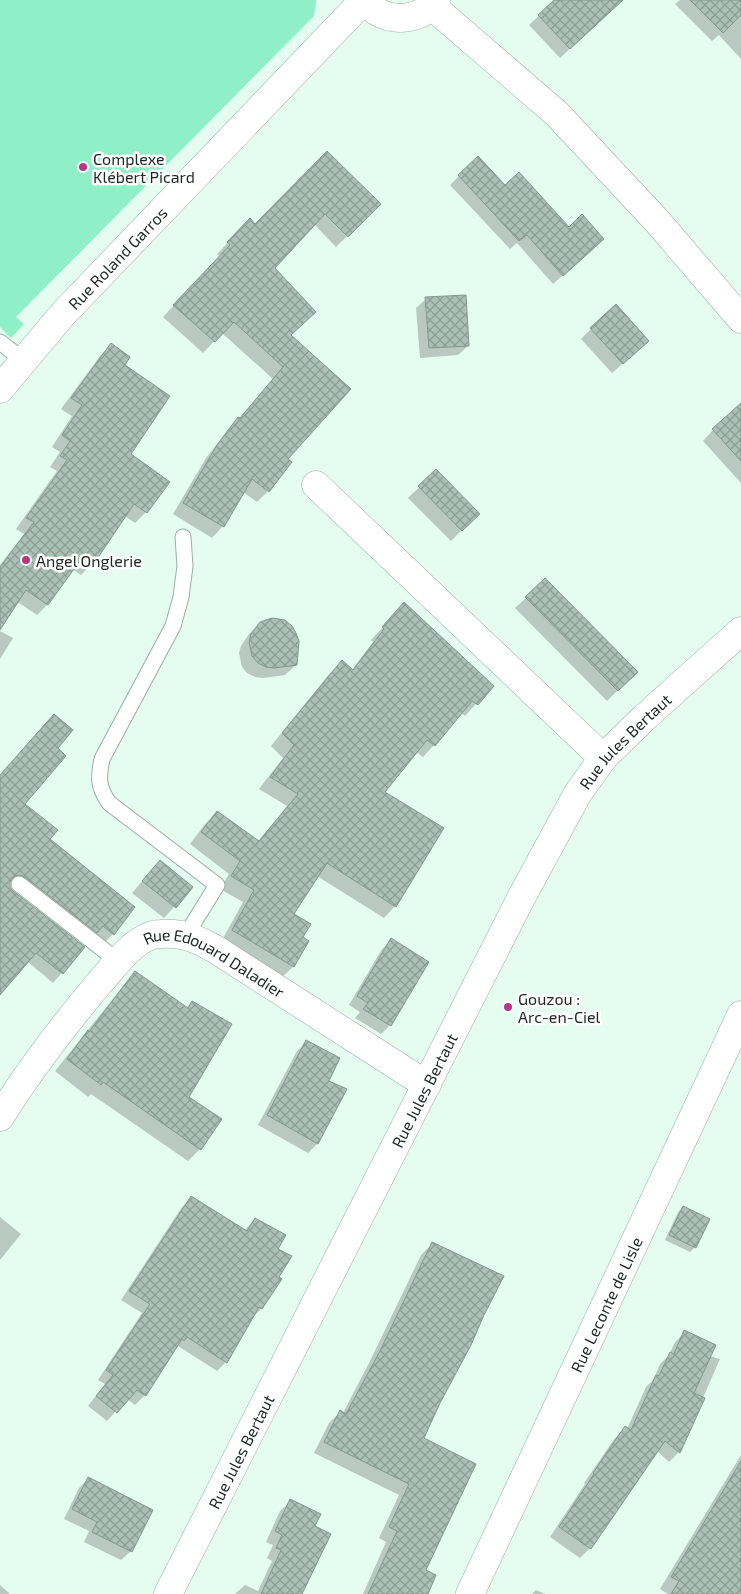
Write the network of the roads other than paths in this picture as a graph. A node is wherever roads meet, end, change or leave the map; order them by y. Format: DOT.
graph roads {
  1 [pos="364,0"];
  2 [pos="434,3"];
  3 [pos="741,319"];
  4 [pos="0,342"];
  5 [pos="23,360"];
  6 [pos="0,389"];
  7 [pos="316,485"];
  8 [pos="183,537"];
  9 [pos="741,631"];
  10 [pos="603,758"];
  11 [pos="19,884"];
  12 [pos="186,935"];
  13 [pos="118,961"];
  14 [pos="741,1016"];
  15 [pos="426,1085"];
  16 [pos="0,1117"];
  17 [pos="168,1594"];
  18 [pos="470,1594"];
  1 -- 2 [label="street"];
  1 -- 5 [label="street, Rue Roland Garros"];
  2 -- 3 [label="street"];
  4 -- 5 [label="lane"];
  5 -- 6 [label="street, Rue Roland Garros"];
  7 -- 10 [label="street"];
  8 -- 12 [label="lane"];
  9 -- 10 [label="street, Rue Jules Bertaut"];
  10 -- 15 [label="street, Rue Jules Bertaut"];
  11 -- 13 [label="lane"];
  12 -- 13 [label="street, Rue Edouard Daladier"];
  12 -- 15 [label="street, Rue Edouard Daladier"];
  13 -- 16 [label="street, Rue Edouard Daladier"];
  14 -- 18 [label="street, Rue Leconte de Lisle"];
  15 -- 17 [label="street, Rue Jules Bertaut"];
}
